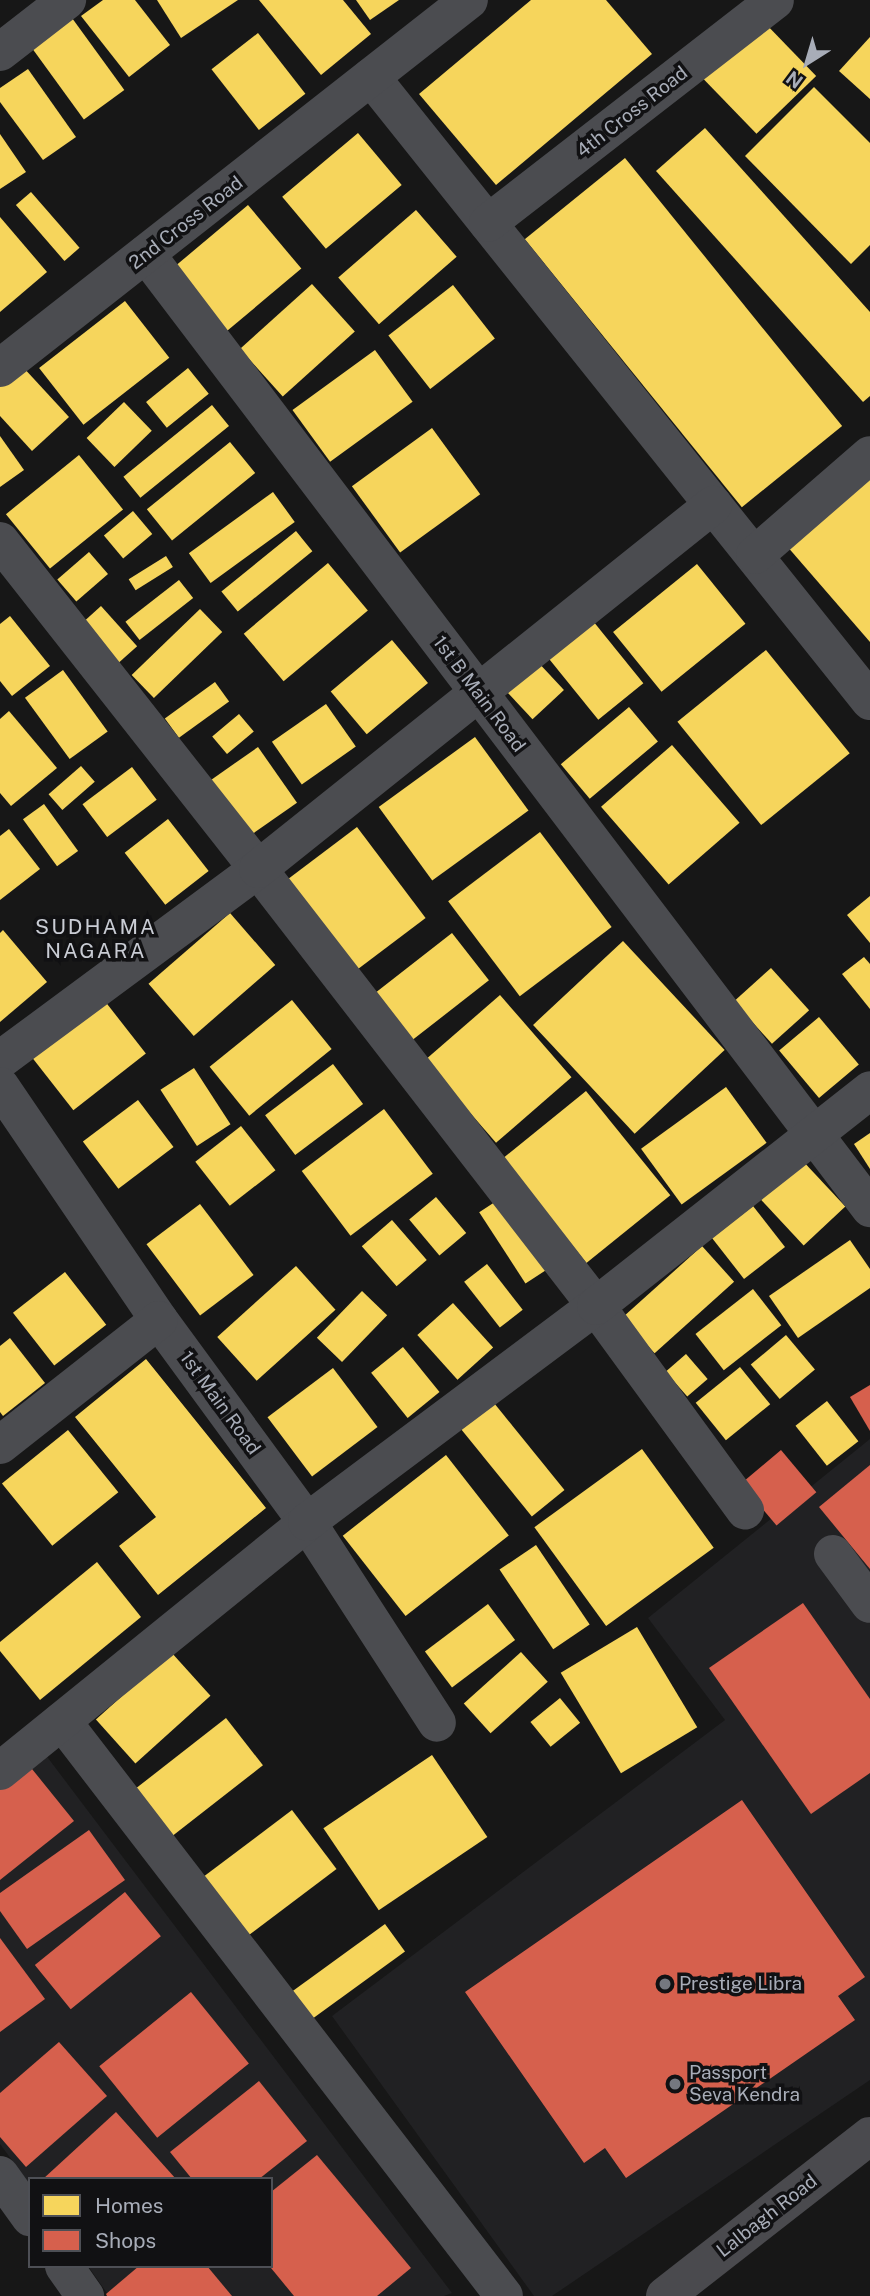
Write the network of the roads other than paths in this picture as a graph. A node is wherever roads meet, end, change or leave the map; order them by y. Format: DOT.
graph roads {
  1 [pos="67,0"];
  2 [pos="469,0"];
  3 [pos="775,0"];
  4 [pos="0,52"];
  5 [pos="371,77"];
  6 [pos="488,223"];
  7 [pos="146,254"];
  8 [pos="0,368"];
  9 [pos="870,456"];
  10 [pos="713,505"];
  11 [pos="0,541"];
  12 [pos="755,555"];
  13 [pos="479,695"];
  14 [pos="870,701"];
  15 [pos="258,869"];
  16 [pos="0,1060"];
  17 [pos="870,1090"];
  18 [pos="4,1101"];
  19 [pos="815,1132"];
  20 [pos="870,1208"];
  21 [pos="596,1306"];
  22 [pos="159,1320"];
  23 [pos="0,1445"];
  24 [pos="745,1510"];
  25 [pos="307,1522"];
  26 [pos="833,1555"];
  27 [pos="870,1604"];
  28 [pos="62,1721"];
  29 [pos="437,1723"];
  30 [pos="0,1771"];
  31 [pos="870,2136"];
  32 [pos="0,2175"];
  33 [pos="28,2214"];
  34 [pos="65,2268"];
  35 [pos="85,2296"];
  36 [pos="504,2296"];
  37 [pos="665,2296"];
  1 -- 4 [label="street"];
  2 -- 5 [label="street, 2nd Cross Road"];
  3 -- 6 [label="street, 4th Cross Road"];
  5 -- 6 [label="street"];
  5 -- 7 [label="street, 2nd Cross Road"];
  6 -- 10 [label="street"];
  7 -- 8 [label="street, 2nd Cross Road"];
  7 -- 13 [label="street, 1st B Main Road"];
  9 -- 12 [label="street"];
  10 -- 12 [label="street"];
  10 -- 13 [label="street"];
  11 -- 15 [label="street"];
  12 -- 14 [label="street"];
  13 -- 15 [label="street"];
  13 -- 19 [label="street, 1st B Main Road"];
  15 -- 16 [label="street"];
  15 -- 21 [label="street"];
  17 -- 19 [label="street"];
  18 -- 22 [label="street, 1st Main Road"];
  19 -- 20 [label="street, 1st B Main Road"];
  19 -- 21 [label="street"];
  21 -- 24 [label="street"];
  21 -- 25 [label="street"];
  22 -- 23 [label="street"];
  22 -- 25 [label="street, 1st Main Road"];
  25 -- 28 [label="street"];
  25 -- 29 [label="street, 1st Main Road"];
  26 -- 27 [label="street"];
  28 -- 30 [label="street"];
  28 -- 36 [label="street"];
  31 -- 37 [label="main road, Lalbagh Road"];
  32 -- 33 [label="street"];
  34 -- 35 [label="street"];
}
